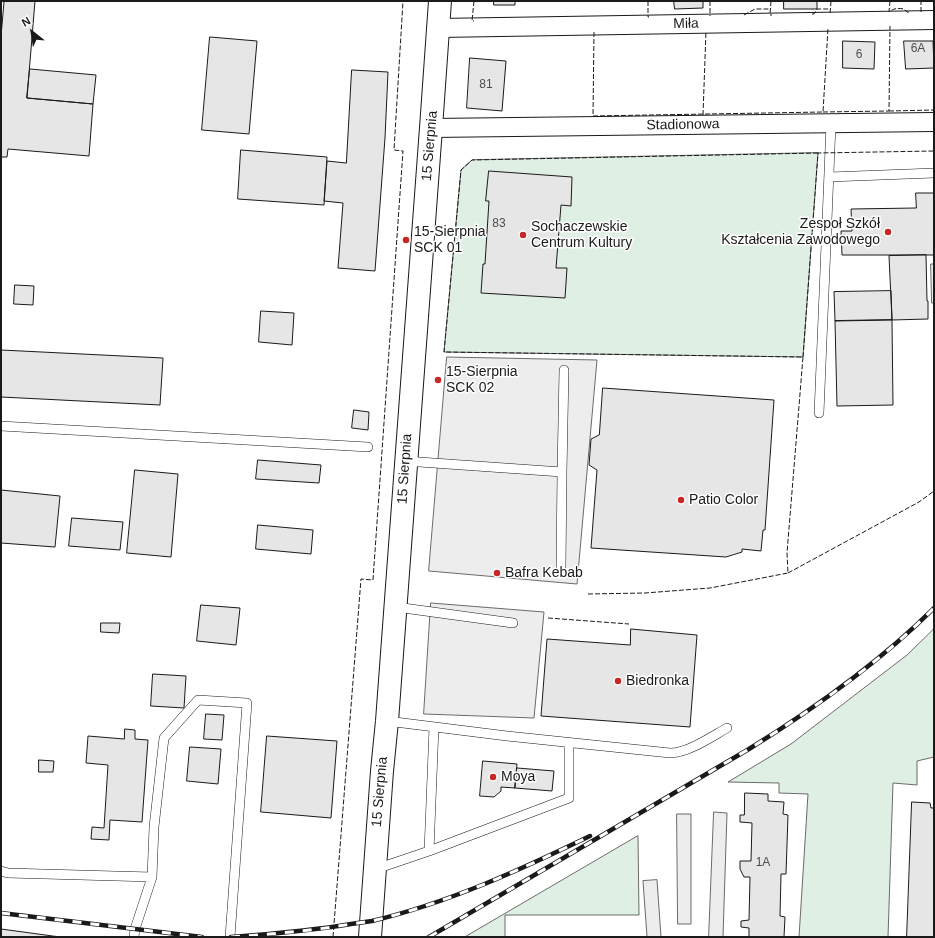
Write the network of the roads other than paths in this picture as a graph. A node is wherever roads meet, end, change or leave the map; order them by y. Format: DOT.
graph roads {
  1 [pos="440,1"];
  2 [pos="934,20"];
  3 [pos="438,28"];
  4 [pos="934,122"];
  5 [pos="831,124"];
  6 [pos="431,128"];
  7 [pos="934,173"];
  8 [pos="829,177"];
  9 [pos="564,370"];
  10 [pos="819,412"];
  11 [pos="1,426"];
  12 [pos="368,447"];
  13 [pos="405,461"];
  14 [pos="562,472"];
  15 [pos="561,566"];
  16 [pos="394,607"];
  17 [pos="513,622"];
  18 [pos="387,721"];
  19 [pos="434,727"];
  20 [pos="727,728"];
  21 [pos="569,743"];
  22 [pos="428,851"];
  23 [pos="374,869"];
  24 [pos="1,870"];
  25 [pos="152,877"];
  26 [pos="134,937"];
  27 [pos="230,937"];
  28 [pos="370,937"];
  1 -- 3 [label="main road, 15 Sierpnia"];
  2 -- 3 [label="street, Miła"];
  3 -- 6 [label="main road, 15 Sierpnia"];
  4 -- 5 [label="street, Stadionowa"];
  5 -- 6 [label="street, Stadionowa"];
  5 -- 8 [label="lane"];
  6 -- 13 [label="main road, 15 Sierpnia"];
  7 -- 8 [label="lane"];
  8 -- 10 [label="lane"];
  9 -- 14 [label="lane"];
  11 -- 12 [label="lane"];
  13 -- 14 [label="lane"];
  13 -- 16 [label="main road, 15 Sierpnia"];
  14 -- 15 [label="lane"];
  16 -- 17 [label="lane"];
  16 -- 18 [label="main road, 15 Sierpnia"];
  18 -- 19 [label="lane"];
  18 -- 23 [label="main road, 15 Sierpnia"];
  19 -- 21 [label="lane"];
  19 -- 22 [label="lane"];
  20 -- 21 [label="lane"];
  21 -- 22 [label="lane"];
  22 -- 23 [label="lane"];
  23 -- 28 [label="main road, 15 Sierpnia"];
  24 -- 25 [label="lane"];
  25 -- 26 [label="lane"];
  25 -- 27 [label="lane"];
}
